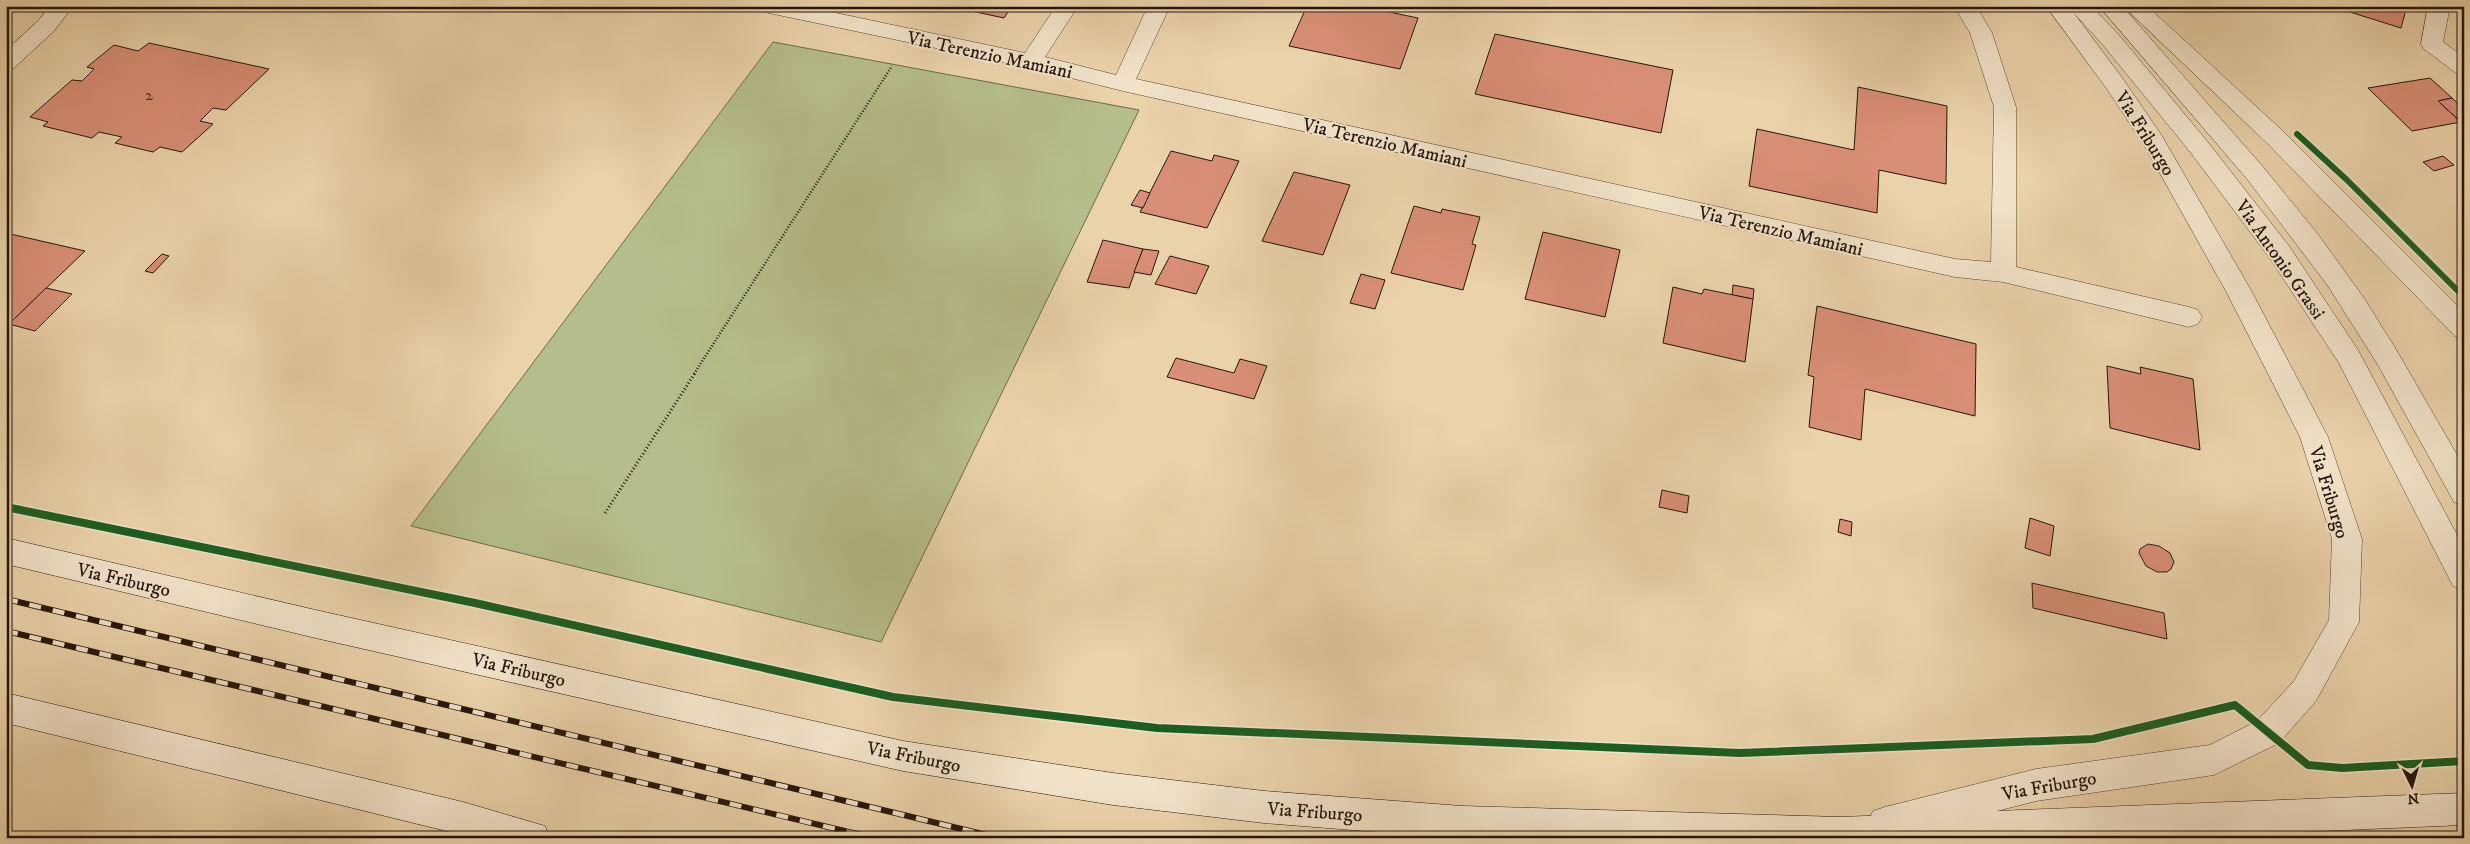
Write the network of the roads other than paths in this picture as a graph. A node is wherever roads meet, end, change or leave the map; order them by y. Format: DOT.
graph roads {
  1 [pos="62,6"];
  2 [pos="769,6"];
  3 [pos="1067,6"];
  4 [pos="1159,6"];
  5 [pos="1965,6"];
  6 [pos="2057,6"];
  7 [pos="2079,6"];
  8 [pos="2110,6"];
  9 [pos="2134,6"];
  10 [pos="2439,6"];
  11 [pos="1031,61"];
  12 [pos="6,63"];
  13 [pos="2464,68"];
  14 [pos="1122,84"];
  15 [pos="2003,273"];
  16 [pos="2190,318"];
  17 [pos="2464,329"];
  18 [pos="2464,494"];
  19 [pos="6,551"];
  20 [pos="2464,577"];
  21 [pos="6,708"];
  22 [pos="2464,809"];
  23 [pos="1840,834"];
  24 [pos="533,838"];
  1 -- 12 [label="street"];
  2 -- 11 [label="street, Via Terenzio Mamiani"];
  3 -- 11 [label="street"];
  4 -- 14 [label="street"];
  5 -- 15 [label="street"];
  6 -- 23 [label="street, Via Friburgo"];
  7 -- 20 [label="street, Via Antonio Grassi"];
  8 -- 18 [label="street, Via Antonio Grassi"];
  9 -- 17 [label="street"];
  10 -- 13 [label="street"];
  11 -- 14 [label="street, Via Terenzio Mamiani"];
  14 -- 15 [label="street, Via Terenzio Mamiani"];
  15 -- 16 [label="street, Via Terenzio Mamiani"];
  19 -- 23 [label="street, Via Friburgo"];
  21 -- 24 [label="street"];
  22 -- 23 [label="street, Via Friburgo"];
}
